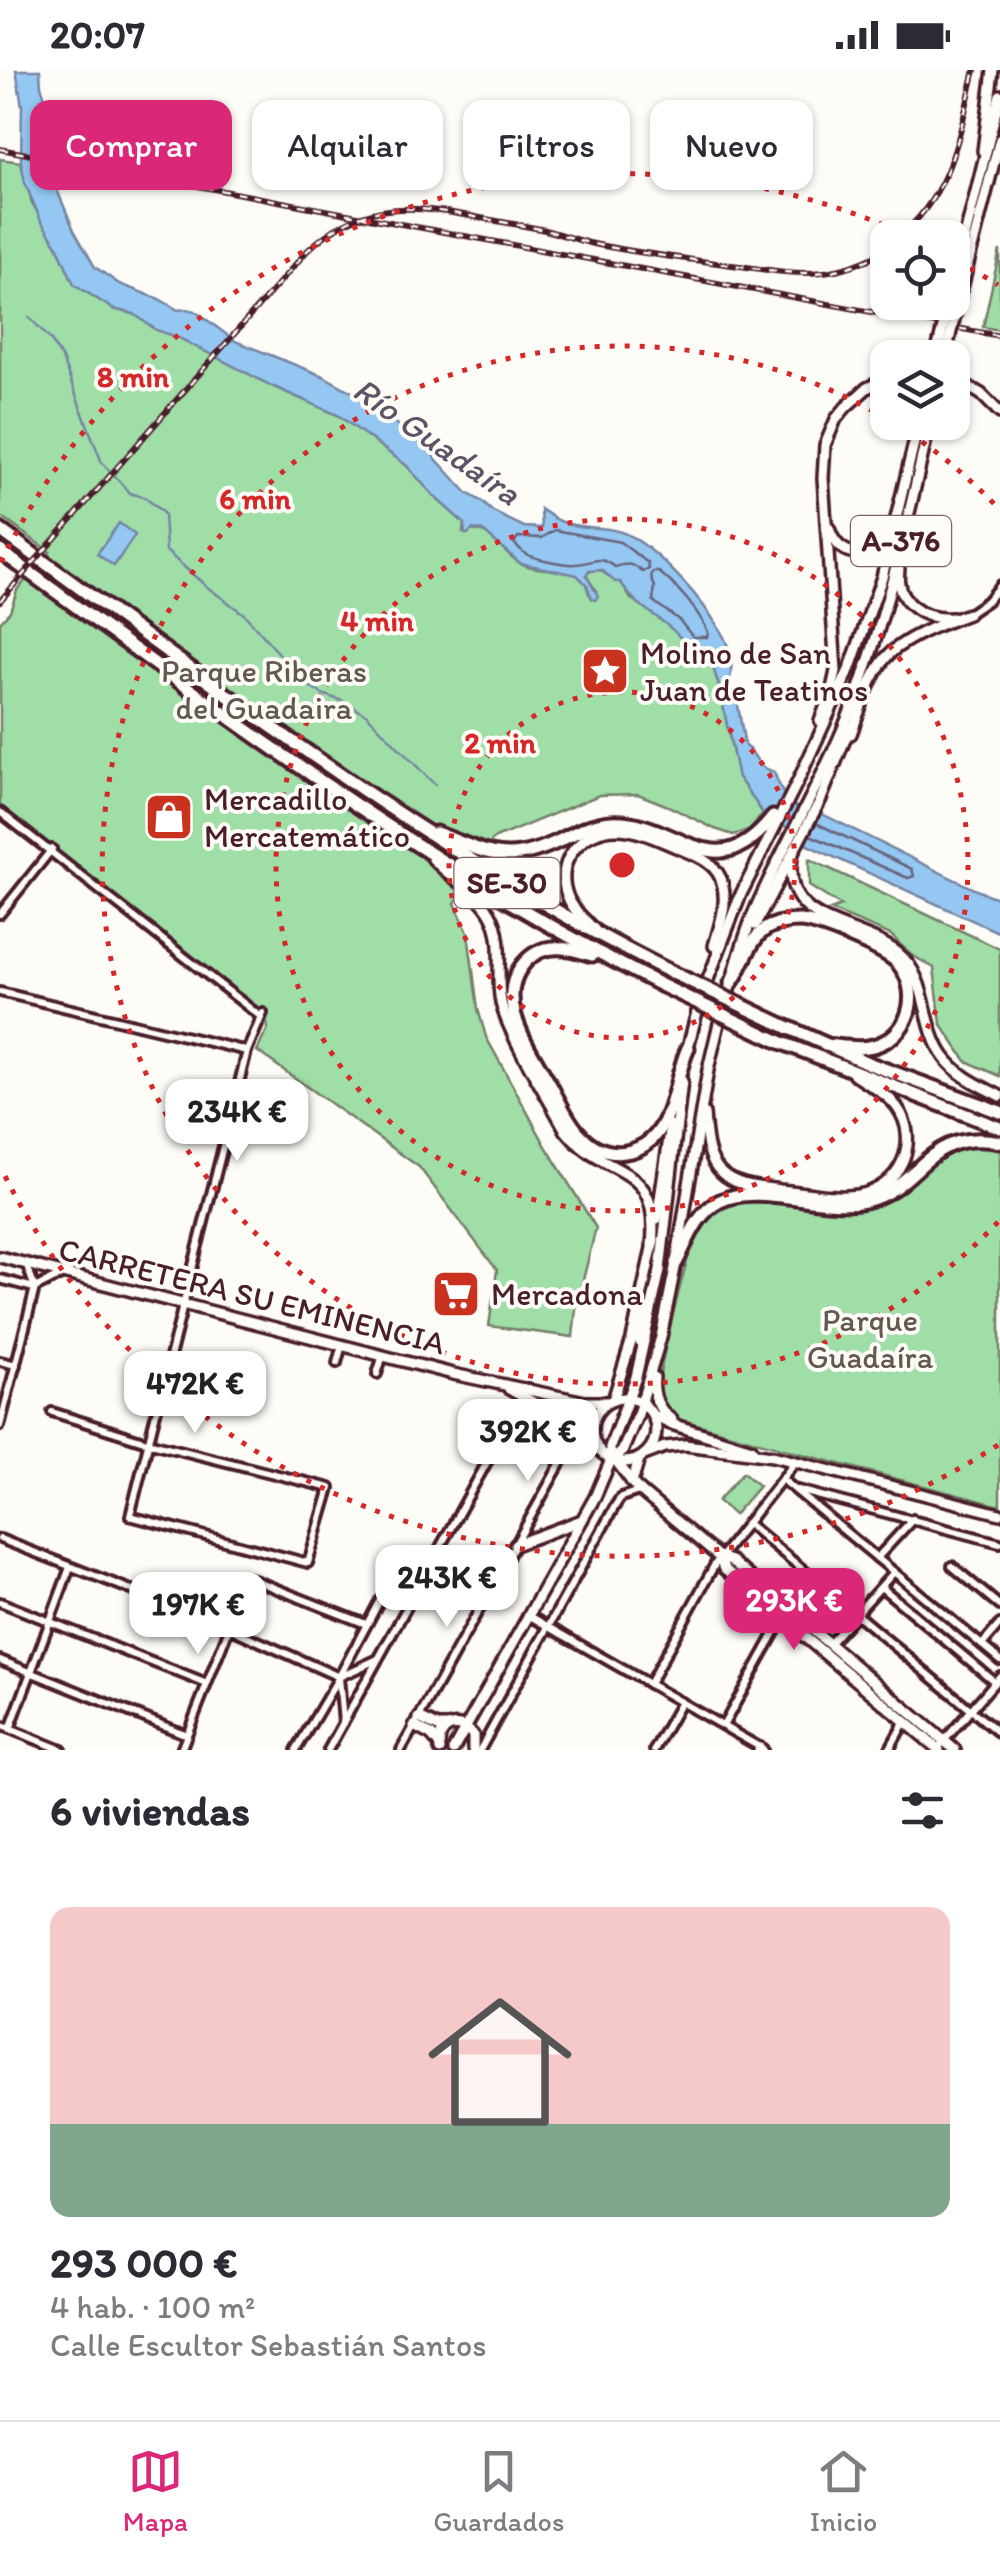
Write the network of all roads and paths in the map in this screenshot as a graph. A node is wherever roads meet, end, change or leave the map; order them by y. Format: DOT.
graph roads {
  1 [pos="993,70"];
  2 [pos="1000,95"];
  3 [pos="1000,140"];
  4 [pos="984,162"];
  5 [pos="969,220"];
  6 [pos="970,242"];
  7 [pos="948,320"];
  8 [pos="946,336"];
  9 [pos="944,340"];
  10 [pos="946,340"];
  11 [pos="870,387"];
  12 [pos="970,388"];
  13 [pos="1000,413"];
  14 [pos="915,440"];
  15 [pos="926,440"];
  16 [pos="908,468"];
  17 [pos="913,496"];
  18 [pos="825,511"];
  19 [pos="0,530"];
  20 [pos="0,551"];
  21 [pos="1000,585"];
  22 [pos="964,616"];
  23 [pos="870,658"];
  24 [pos="816,738"];
  25 [pos="833,773"];
  26 [pos="796,779"];
  27 [pos="816,798"];
  28 [pos="0,812"];
  29 [pos="773,816"];
  30 [pos="413,824"];
  31 [pos="768,830"];
  32 [pos="51,850"];
  33 [pos="424,850"];
  34 [pos="789,851"];
  35 [pos="0,914"];
  36 [pos="603,938"];
  37 [pos="612,961"];
  38 [pos="711,969"];
  39 [pos="730,986"];
  40 [pos="0,992"];
  41 [pos="702,995"];
  42 [pos="697,1012"];
  43 [pos="718,1023"];
  44 [pos="825,1046"];
  45 [pos="688,1048"];
  46 [pos="247,1051"];
  47 [pos="848,1070"];
  48 [pos="682,1079"];
  49 [pos="1000,1096"];
  50 [pos="702,1101"];
  51 [pos="1000,1112"];
  52 [pos="1000,1128"];
  53 [pos="1000,1142"];
  54 [pos="652,1245"];
  55 [pos="0,1257"];
  56 [pos="26,1263"];
  57 [pos="676,1263"];
  58 [pos="65,1274"];
  59 [pos="0,1280"];
  60 [pos="36,1288"];
  61 [pos="642,1290"];
  62 [pos="182,1304"];
  63 [pos="661,1337"];
  64 [pos="342,1345"];
  65 [pos="382,1355"];
  66 [pos="0,1361"];
  67 [pos="337,1362"];
  68 [pos="16,1365"];
  69 [pos="638,1369"];
  70 [pos="377,1374"];
  71 [pos="493,1381"];
  72 [pos="524,1396"];
  73 [pos="629,1398"];
  74 [pos="610,1401"];
  75 [pos="642,1403"];
  76 [pos="52,1412"];
  77 [pos="652,1415"];
  78 [pos="0,1426"];
  79 [pos="687,1429"];
  80 [pos="147,1442"];
  81 [pos="595,1444"];
  82 [pos="564,1456"];
  83 [pos="773,1456"];
  84 [pos="641,1457"];
  85 [pos="614,1461"];
  86 [pos="796,1461"];
  87 [pos="782,1480"];
  88 [pos="636,1487"];
  89 [pos="794,1489"];
  90 [pos="1000,1514"];
  91 [pos="914,1519"];
  92 [pos="582,1520"];
  93 [pos="746,1523"];
  94 [pos="524,1528"];
  95 [pos="532,1538"];
  96 [pos="0,1539"];
  97 [pos="1000,1543"];
  98 [pos="515,1545"];
  99 [pos="719,1558"];
  100 [pos="877,1558"];
  101 [pos="70,1566"];
  102 [pos="952,1566"];
  103 [pos="894,1572"];
  104 [pos="880,1587"];
  105 [pos="380,1600"];
  106 [pos="0,1602"];
  107 [pos="1000,1606"];
  108 [pos="785,1614"];
  109 [pos="856,1614"];
  110 [pos="528,1616"];
  111 [pos="50,1622"];
  112 [pos="366,1624"];
  113 [pos="1000,1624"];
  114 [pos="548,1626"];
  115 [pos="229,1628"];
  116 [pos="830,1644"];
  117 [pos="982,1645"];
  118 [pos="378,1659"];
  119 [pos="0,1660"];
  120 [pos="1000,1660"];
  121 [pos="31,1672"];
  122 [pos="340,1676"];
  123 [pos="998,1679"];
  124 [pos="207,1684"];
  125 [pos="648,1684"];
  126 [pos="680,1702"];
  127 [pos="970,1709"];
  128 [pos="907,1717"];
  129 [pos="417,1722"];
  130 [pos="343,1723"];
  131 [pos="0,1726"];
  132 [pos="723,1726"];
  133 [pos="447,1727"];
  134 [pos="466,1727"];
  135 [pos="10,1730"];
  136 [pos="1000,1734"];
  137 [pos="187,1735"];
  138 [pos="439,1746"];
  139 [pos="940,1746"];
  140 [pos="761,1749"];
  141 [pos="62,1750"];
  142 [pos="181,1750"];
  143 [pos="296,1750"];
  144 [pos="328,1750"];
  145 [pos="401,1750"];
  146 [pos="453,1750"];
  147 [pos="476,1750"];
  148 [pos="654,1750"];
  149 [pos="888,1750"];
  150 [pos="954,1750"];
  1 -- 4 [label="main road"];
  2 -- 4 [label="main road"];
  3 -- 6 [label="main road"];
  4 -- 5 [label="main road"];
  7 -- 8 [label="main road, bridge"];
  8 -- 9 [label="main road"];
  8 -- 10 [label="main road"];
  11 -- 18 [label="main road"];
  12 -- 13 [label="main road"];
  14 -- 16 [label="main road, A-376"];
  15 -- 17 [label="main road, A-376"];
  16 -- 18 [label="main road"];
  16 -- 24 [label="main road, A-376"];
  17 -- 22 [label="main road"];
  17 -- 23 [label="main road, A-376"];
  18 -- 24 [label="main road"];
  19 -- 30 [label="highway, SE-30"];
  20 -- 33 [label="highway, SE-30"];
  21 -- 22 [label="street"];
  22 -- 25 [label="main road"];
  23 -- 25 [label="main road"];
  23 -- 27 [label="main road, A-376"];
  24 -- 26 [label="main road, A-376"];
  25 -- 27 [label="main road"];
  26 -- 29 [label="main road"];
  26 -- 31 [label="main road"];
  27 -- 34 [label="main road"];
  28 -- 32 [label="street"];
  29 -- 31 [label="highway"];
  30 -- 31 [label="highway"];
  30 -- 36 [label="highway, SE-30"];
  31 -- 38 [label="main road"];
  32 -- 35 [label="street"];
  32 -- 46 [label="street"];
  33 -- 37 [label="highway, SE-30"];
  33 -- 54 [label="main road"];
  34 -- 39 [label="main road"];
  34 -- 49 [label="main road"];
  36 -- 38 [label="main road"];
  36 -- 44 [label="highway, SE-30, bridge"];
  37 -- 45 [label="highway"];
  37 -- 47 [label="highway, SE-30, bridge"];
  38 -- 41 [label="main road"];
  39 -- 44 [label="highway"];
  40 -- 46 [label="street"];
  42 -- 45 [label="main road"];
  43 -- 50 [label="main road"];
  44 -- 51 [label="highway, SE-30"];
  45 -- 48 [label="main road"];
  46 -- 62 [label="street"];
  47 -- 50 [label="main road"];
  47 -- 52 [label="highway, SE-30"];
  48 -- 54 [label="main road"];
  48 -- 69 [label="main road"];
  50 -- 57 [label="main road"];
  53 -- 57 [label="highway"];
  54 -- 61 [label="main road"];
  55 -- 56 [label="main road, CARRETERA SU EMINENCIA"];
  56 -- 58 [label="main road, CARRETERA SU EMINENCIA"];
  56 -- 60 [label="street"];
  57 -- 63 [label="main road"];
  58 -- 60 [label="street"];
  58 -- 62 [label="main road, CARRETERA SU EMINENCIA"];
  59 -- 60 [label="street"];
  60 -- 68 [label="street"];
  61 -- 69 [label="main road"];
  61 -- 74 [label="main road"];
  62 -- 64 [label="main road, CARRETERA SU EMINENCIA"];
  62 -- 80 [label="street"];
  63 -- 75 [label="main road"];
  63 -- 79 [label="main road"];
  64 -- 65 [label="main road, CARRETERA SU EMINENCIA"];
  64 -- 67 [label="street"];
  65 -- 70 [label="street"];
  65 -- 71 [label="main road, CARRETERA SU EMINENCIA"];
  66 -- 68 [label="street"];
  68 -- 78 [label="street"];
  69 -- 73 [label="main road"];
  71 -- 72 [label="main road, CARRETERA SU EMINENCIA"];
  71 -- 74 [label="main road, CARRETERA SU EMINENCIA"];
  72 -- 81 [label="main road, CARRETERA SU EMINENCIA"];
  72 -- 118 [label="street"];
  73 -- 74 [label="main road, CARRETERA SU EMINENCIA"];
  73 -- 75 [label="main road"];
  73 -- 85 [label="main road"];
  74 -- 81 [label="main road"];
  75 -- 77 [label="main road"];
  75 -- 85 [label="main road"];
  76 -- 80 [label="street"];
  77 -- 79 [label="main road"];
  77 -- 84 [label="main road"];
  79 -- 83 [label="main road"];
  80 -- 80 [label="street"];
  81 -- 85 [label="main road, CARRETERA SU EMINENCIA"];
  82 -- 94 [label="street"];
  83 -- 84 [label="main road"];
  83 -- 86 [label="main road"];
  84 -- 85 [label="main road"];
  84 -- 88 [label="main road"];
  85 -- 88 [label="main road, CARRETERA SU EMINENCIA"];
  85 -- 92 [label="main road"];
  86 -- 87 [label="street"];
  86 -- 90 [label="main road"];
  87 -- 89 [label="street"];
  87 -- 93 [label="street"];
  88 -- 99 [label="main road, CARRETERA SU EMINENCIA"];
  88 -- 114 [label="street"];
  89 -- 91 [label="street"];
  89 -- 100 [label="street"];
  91 -- 97 [label="street"];
  91 -- 100 [label="street"];
  92 -- 95 [label="main road"];
  92 -- 110 [label="main road"];
  93 -- 99 [label="street"];
  93 -- 109 [label="street"];
  94 -- 95 [label="main road"];
  94 -- 98 [label="street"];
  95 -- 98 [label="main road"];
  96 -- 101 [label="street"];
  98 -- 129 [label="street"];
  99 -- 108 [label="main road, CARRETERA SU EMINENCIA"];
  99 -- 125 [label="street"];
  100 -- 103 [label="street"];
  101 -- 111 [label="street"];
  101 -- 115 [label="street"];
  102 -- 107 [label="street"];
  103 -- 104 [label="street"];
  103 -- 117 [label="street"];
  104 -- 109 [label="street"];
  104 -- 123 [label="street"];
  105 -- 112 [label="street"];
  106 -- 111 [label="street"];
  108 -- 116 [label="main road"];
  108 -- 128 [label="main road"];
  108 -- 132 [label="street"];
  109 -- 116 [label="street"];
  109 -- 127 [label="street"];
  110 -- 114 [label="street"];
  110 -- 134 [label="main road"];
  111 -- 121 [label="street"];
  111 -- 124 [label="street"];
  112 -- 115 [label="street"];
  112 -- 122 [label="street"];
  113 -- 117 [label="street"];
  114 -- 125 [label="street"];
  114 -- 147 [label="street"];
  115 -- 122 [label="street"];
  115 -- 124 [label="street"];
  116 -- 128 [label="main road"];
  117 -- 120 [label="street"];
  118 -- 122 [label="street"];
  118 -- 130 [label="street"];
  119 -- 121 [label="street"];
  121 -- 135 [label="street"];
  121 -- 137 [label="street"];
  122 -- 130 [label="street"];
  122 -- 143 [label="street"];
  123 -- 127 [label="street"];
  124 -- 137 [label="street"];
  125 -- 126 [label="street"];
  126 -- 132 [label="street"];
  126 -- 148 [label="street"];
  127 -- 136 [label="street"];
  127 -- 139 [label="street"];
  128 -- 139 [label="main road"];
  128 -- 149 [label="street"];
  129 -- 133 [label="main road"];
  129 -- 138 [label="main road"];
  129 -- 145 [label="street"];
  130 -- 144 [label="street"];
  131 -- 135 [label="street"];
  132 -- 140 [label="street"];
  133 -- 134 [label="main road"];
  133 -- 138 [label="main road"];
  134 -- 146 [label="main road"];
  134 -- 147 [label="main road"];
  135 -- 141 [label="street"];
  137 -- 142 [label="street"];
  139 -- 150 [label="main road"];
}
